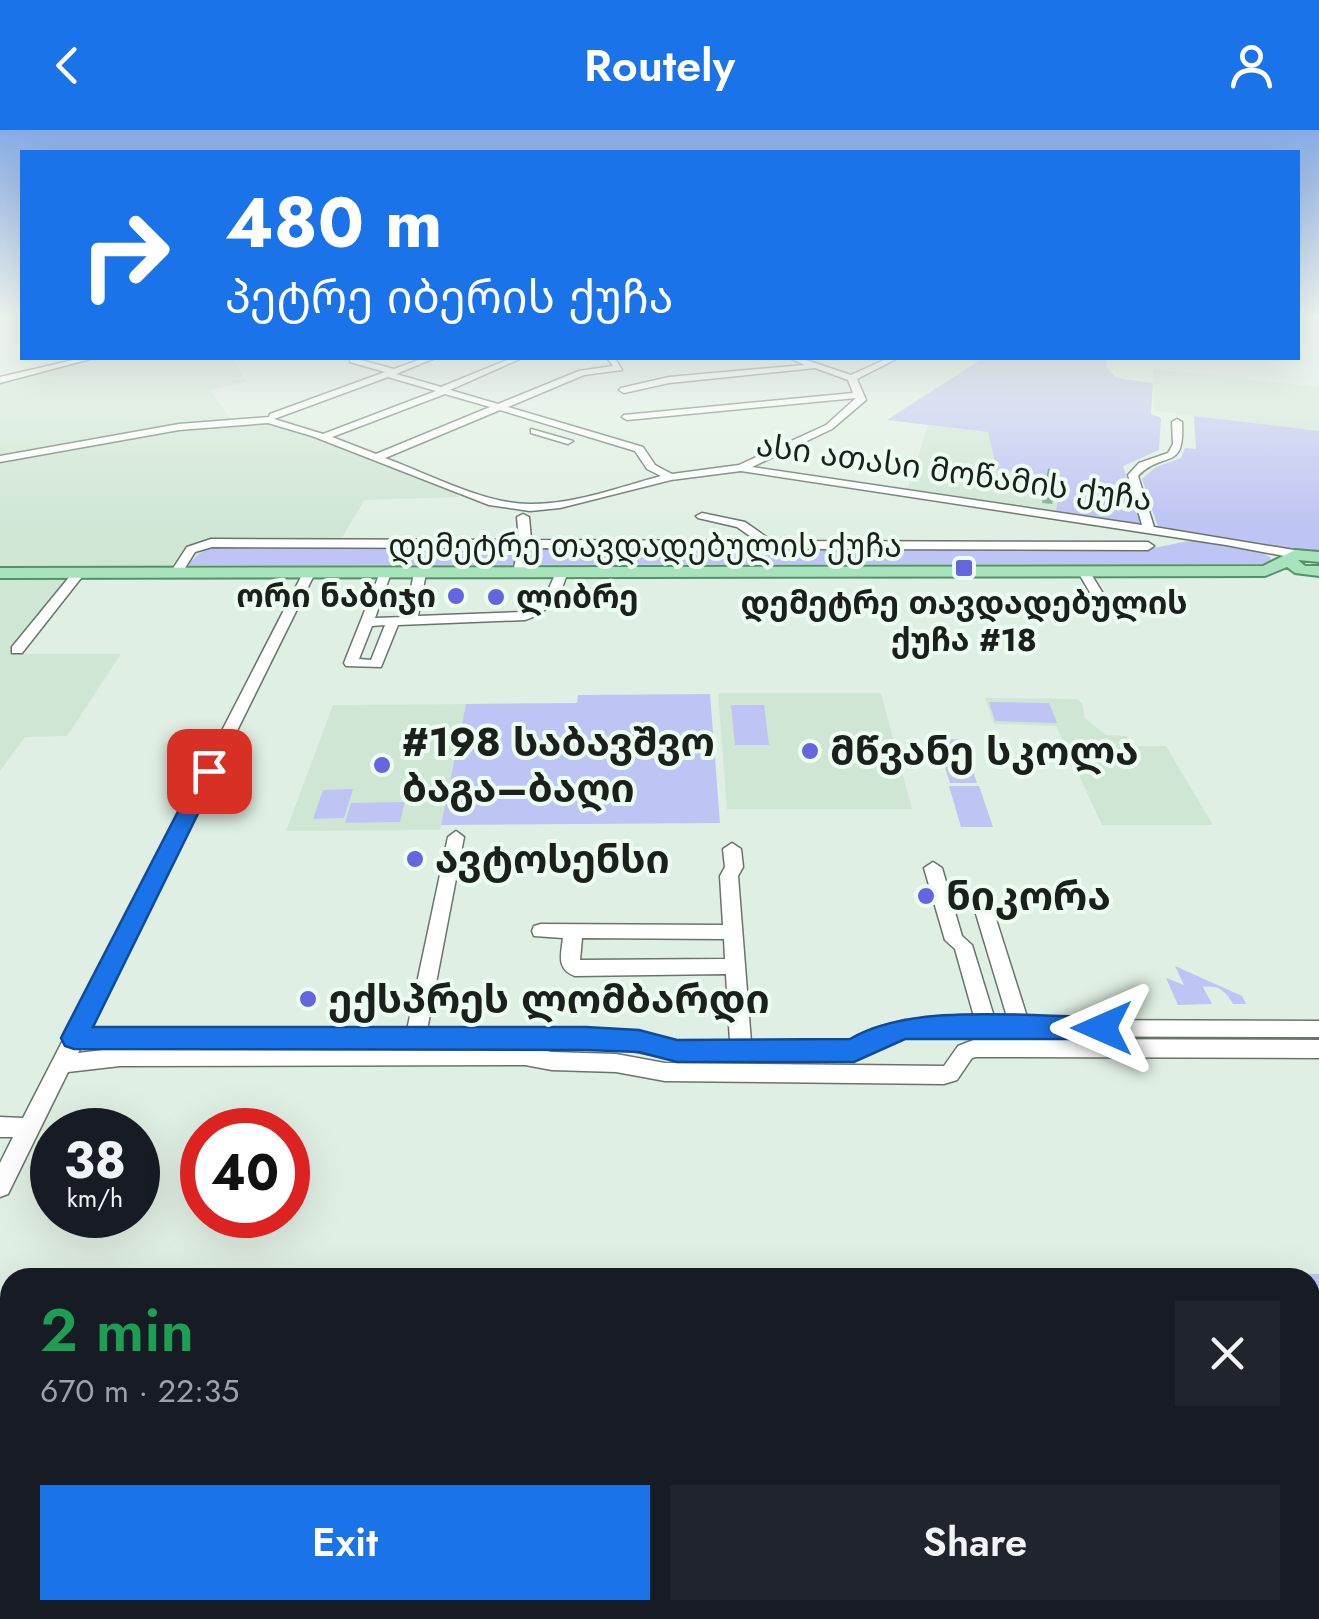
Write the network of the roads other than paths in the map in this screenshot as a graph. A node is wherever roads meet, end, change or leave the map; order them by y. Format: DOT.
graph roads {
  1 [pos="354,385"];
  2 [pos="430,385"];
  3 [pos="454,385"];
  4 [pos="550,385"];
  5 [pos="644,385"];
  6 [pos="855,385"];
  7 [pos="444,390"];
  8 [pos="624,390"];
  9 [pos="859,394"];
  10 [pos="498,406"];
  11 [pos="273,416"];
  12 [pos="627,417"];
  13 [pos="551,422"];
  14 [pos="1177,422"];
  15 [pos="534,430"];
  16 [pos="521,437"];
  17 [pos="324,438"];
  18 [pos="568,441"];
  19 [pos="378,458"];
  20 [pos="0,459"];
  21 [pos="741,468"];
  22 [pos="671,477"];
  23 [pos="702,516"];
  24 [pos="523,517"];
  25 [pos="1149,529"];
  26 [pos="524,544"];
  27 [pos="768,544"];
  28 [pos="977,545"];
  29 [pos="1148,546"];
  30 [pos="1305,567"];
  31 [pos="1084,572"];
  32 [pos="0,573"];
  33 [pos="79,573"];
  34 [pos="176,573"];
  35 [pos="308,573"];
  36 [pos="385,573"];
  37 [pos="420,573"];
  38 [pos="990,573"];
  39 [pos="519,574"];
  40 [pos="561,574"];
  41 [pos="1106,610"];
  42 [pos="410,621"];
  43 [pos="367,622"];
  44 [pos="393,622"];
  45 [pos="17,650"];
  46 [pos="456,837"];
  47 [pos="732,849"];
  48 [pos="933,868"];
  49 [pos="979,894"];
  50 [pos="541,931"];
  51 [pos="573,931"];
  52 [pos="734,932"];
  53 [pos="735,966"];
  54 [pos="948,1028"];
  55 [pos="1020,1028"];
  56 [pos="1319,1029"];
  57 [pos="978,1034"];
  58 [pos="74,1038"];
  59 [pos="415,1038"];
  60 [pos="556,1038"];
  61 [pos="1119,1038"];
  62 [pos="628,1040"];
  63 [pos="380,1047"];
  64 [pos="526,1047"];
  65 [pos="1319,1049"];
  66 [pos="741,1051"];
  67 [pos="552,1061"];
  68 [pos="616,1063"];
  69 [pos="61,1064"];
  70 [pos="957,1066"];
  71 [pos="640,1067"];
  72 [pos="0,1128"];
  73 [pos="29,1128"];
  74 [pos="0,1186"];
  1 -- 11 [label="street"];
  2 -- 7 [label="street"];
  3 -- 7 [label="street"];
  4 -- 10 [label="street"];
  5 -- 8 [label="street"];
  6 -- 9 [label="street"];
  7 -- 10 [label="street"];
  7 -- 17 [label="street"];
  9 -- 12 [label="street"];
  9 -- 21 [label="street"];
  10 -- 13 [label="street"];
  10 -- 19 [label="street"];
  13 -- 15 [label="street"];
  13 -- 22 [label="street"];
  14 -- 25 [label="street"];
  15 -- 16 [label="street"];
  15 -- 18 [label="street"];
  17 -- 19 [label="street, ასი ათასი მოწამის ქუჩა"];
  17 -- 20 [label="street, ასი ათასი მოწამის ქუჩა"];
  19 -- 22 [label="street, ასი ათასი მოწამის ქუჩა"];
  21 -- 22 [label="street, ასი ათასი მოწამის ქუჩა"];
  21 -- 25 [label="street, ასი ათასი მოწამის ქუჩა"];
  23 -- 27 [label="street"];
  24 -- 26 [label="street"];
  25 -- 30 [label="street, ასი ათასი მოწამის ქუჩა"];
  26 -- 27 [label="street, დემეტრე თავდადებულის ქუჩა"];
  26 -- 34 [label="street, დემეტრე თავდადებულის ქუჩა"];
  26 -- 39 [label="street"];
  27 -- 28 [label="street, დემეტრე თავდადებულის ქუჩა"];
  28 -- 29 [label="street, დემეტრე თავდადებულის ქუჩა"];
  28 -- 38 [label="street"];
  30 -- 31 [label="main road, დემეტრე თავდადებულის ქუჩა"];
  31 -- 38 [label="main road, დემეტრე თავდადებულის ქუჩა"];
  31 -- 41 [label="street"];
  32 -- 33 [label="main road, დემეტრე თავდადებულის ქუჩა"];
  33 -- 34 [label="main road, დემეტრე თავდადებულის ქუჩა"];
  33 -- 45 [label="street"];
  34 -- 35 [label="main road, დემეტრე თავდადებულის ქუჩა"];
  35 -- 36 [label="main road, დემეტრე თავდადებულის ქუჩა"];
  35 -- 58 [label="street"];
  36 -- 37 [label="main road, დემეტრე თავდადებულის ქუჩა"];
  36 -- 43 [label="street"];
  37 -- 39 [label="main road, დემეტრე თავდადებულის ქუჩა"];
  37 -- 42 [label="street"];
  38 -- 40 [label="main road, დემეტრე თავდადებულის ქუჩა"];
  39 -- 40 [label="main road, დემეტრე თავდადებულის ქუჩა"];
  40 -- 42 [label="street"];
  42 -- 44 [label="street"];
  43 -- 44 [label="street"];
  43 -- 44 [label="street"];
  46 -- 59 [label="street"];
  47 -- 52 [label="street"];
  48 -- 57 [label="street"];
  49 -- 55 [label="street"];
  50 -- 51 [label="street"];
  51 -- 52 [label="street"];
  51 -- 53 [label="street"];
  52 -- 53 [label="street"];
  53 -- 66 [label="street"];
  54 -- 57 [label="street"];
  54 -- 66 [label="street"];
  54 -- 70 [label="street"];
  55 -- 57 [label="street"];
  55 -- 61 [label="street"];
  56 -- 61 [label="street"];
  57 -- 61 [label="street"];
  57 -- 70 [label="street"];
  58 -- 63 [label="street"];
  58 -- 69 [label="street"];
  59 -- 63 [label="street"];
  59 -- 64 [label="street"];
  60 -- 62 [label="street"];
  60 -- 64 [label="street"];
  60 -- 67 [label="street"];
  61 -- 65 [label="street"];
  62 -- 66 [label="street"];
  62 -- 68 [label="street"];
  62 -- 71 [label="street"];
  63 -- 64 [label="street"];
  63 -- 69 [label="street"];
  64 -- 67 [label="street"];
  67 -- 68 [label="street"];
  68 -- 71 [label="street"];
  69 -- 73 [label="street"];
  70 -- 71 [label="street"];
  72 -- 73 [label="street"];
  73 -- 74 [label="street"];
}
